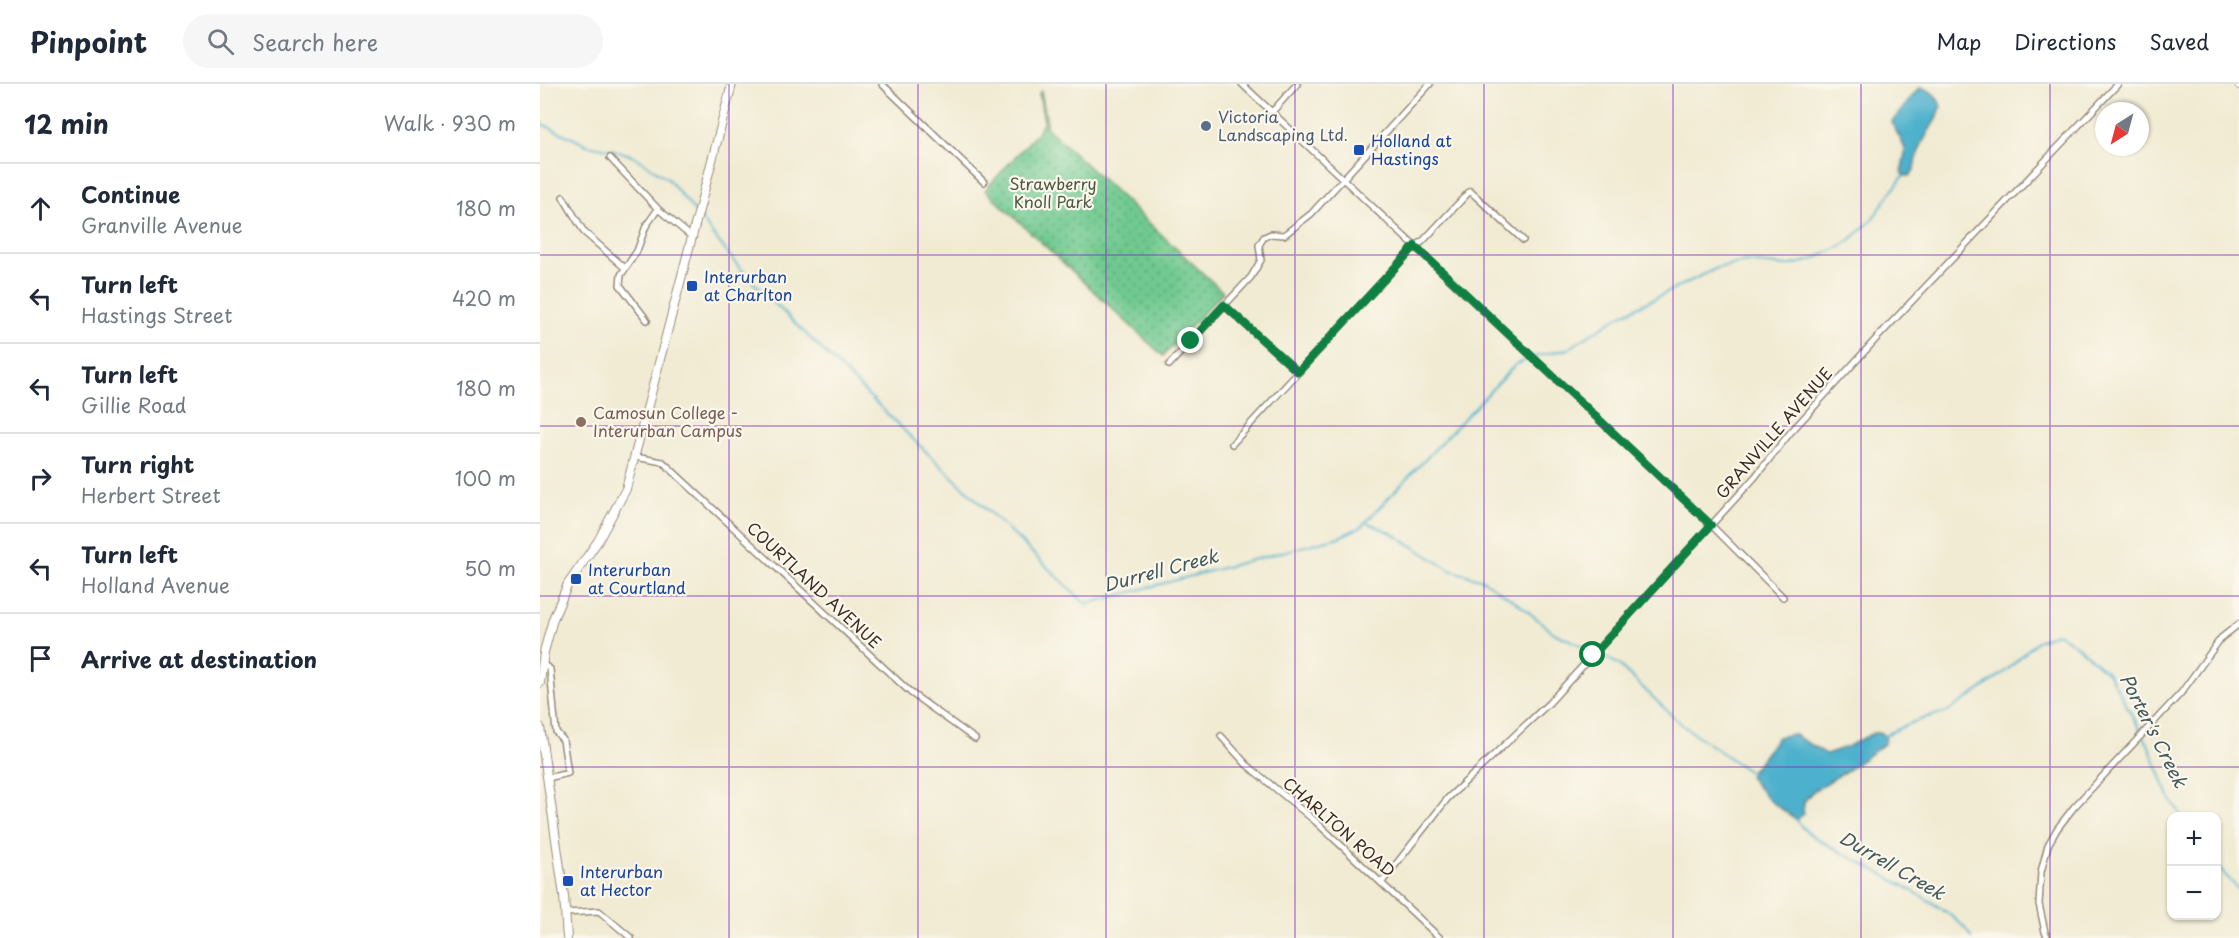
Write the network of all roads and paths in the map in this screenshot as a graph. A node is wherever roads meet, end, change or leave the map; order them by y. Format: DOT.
graph roads {
  1 [pos="732,84"];
  2 [pos="882,84"];
  3 [pos="1242,84"];
  4 [pos="1297,84"];
  5 [pos="1430,84"];
  6 [pos="2118,84"];
  7 [pos="1272,112"];
  8 [pos="610,158"];
  9 [pos="1343,178"];
  10 [pos="984,182"];
  11 [pos="563,197"];
  12 [pos="658,209"];
  13 [pos="693,238"];
  14 [pos="1523,240"];
  15 [pos="1415,246"];
  16 [pos="625,268"];
  17 [pos="1224,305"];
  18 [pos="646,320"];
  19 [pos="1168,365"];
  20 [pos="1298,372"];
  21 [pos="1232,444"];
  22 [pos="634,457"];
  23 [pos="1711,525"];
  24 [pos="1783,597"];
  25 [pos="2239,624"];
  26 [pos="542,663"];
  27 [pos="540,683"];
  28 [pos="540,727"];
  29 [pos="1221,736"];
  30 [pos="975,739"];
  31 [pos="548,777"];
  32 [pos="1382,882"];
  33 [pos="566,913"];
  34 [pos="567,938"];
  35 [pos="632,938"];
  36 [pos="1440,938"];
  37 [pos="2048,938"];
  1 -- 13 [label="main road"];
  2 -- 10 [label="street"];
  3 -- 7 [label="street"];
  4 -- 7 [label="street"];
  5 -- 9 [label="street"];
  6 -- 23 [label="street, GRANVILLE AVENUE"];
  7 -- 9 [label="street"];
  8 -- 12 [label="street"];
  9 -- 15 [label="street"];
  9 -- 17 [label="street"];
  11 -- 16 [label="street"];
  12 -- 13 [label="street"];
  12 -- 16 [label="street"];
  13 -- 22 [label="main road"];
  14 -- 15 [label="street"];
  15 -- 20 [label="street"];
  15 -- 23 [label="street"];
  16 -- 18 [label="street"];
  17 -- 19 [label="street"];
  17 -- 20 [label="street"];
  20 -- 21 [label="street"];
  22 -- 26 [label="main road"];
  22 -- 30 [label="street, COURTLAND AVENUE"];
  23 -- 24 [label="street"];
  23 -- 32 [label="street, GRANVILLE AVENUE"];
  25 -- 37 [label="street"];
  26 -- 27 [label="main road"];
  26 -- 31 [label="street"];
  28 -- 31 [label="main road"];
  29 -- 32 [label="street, CHARLTON ROAD"];
  31 -- 33 [label="main road"];
  32 -- 36 [label="street, CHARLTON ROAD"];
  33 -- 34 [label="main road"];
  33 -- 35 [label="street"];
}
